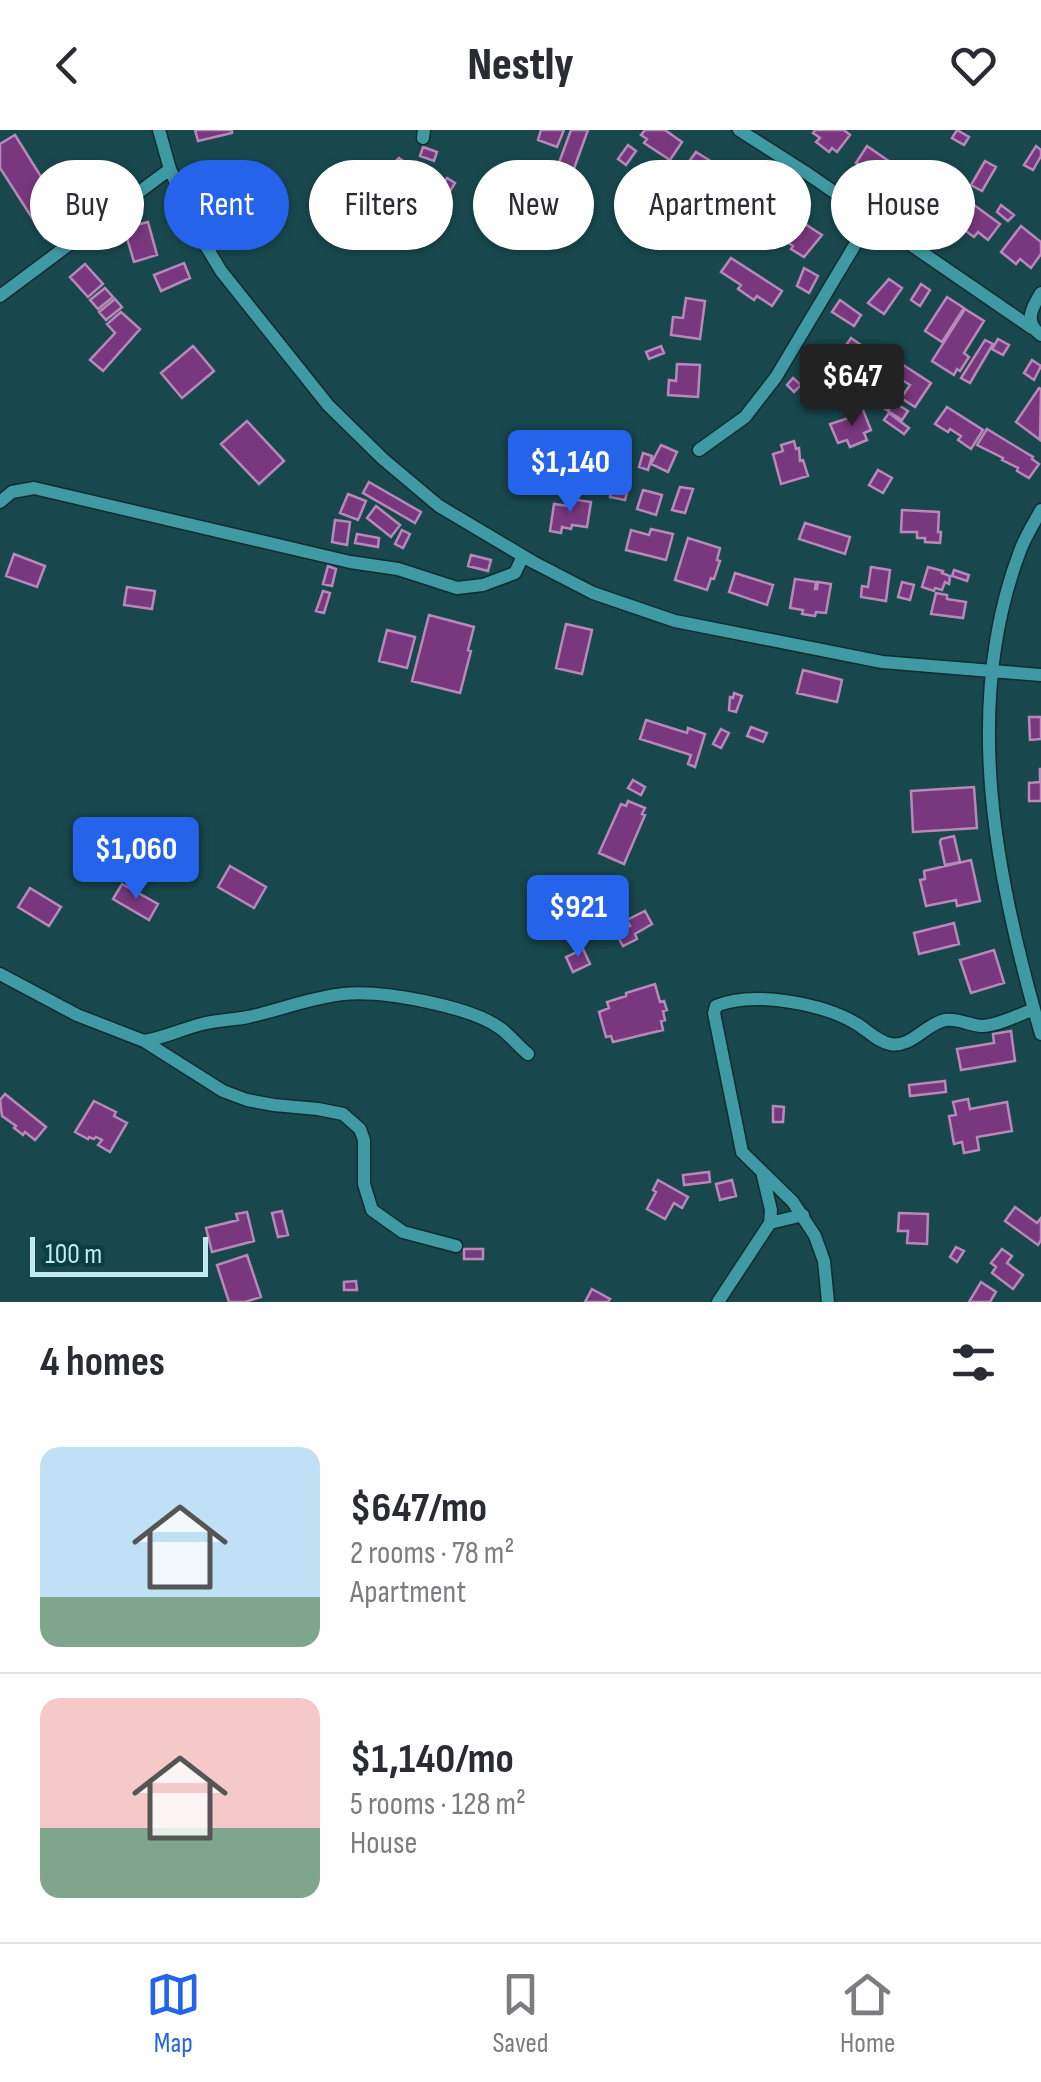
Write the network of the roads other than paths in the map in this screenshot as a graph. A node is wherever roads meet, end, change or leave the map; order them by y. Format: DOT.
graph roads {
  1 [pos="159,130"];
  2 [pos="738,130"];
  3 [pos="167,160"];
  4 [pos="164,173"];
  5 [pos="831,192"];
  6 [pos="208,250"];
  7 [pos="852,250"];
  8 [pos="918,250"];
  9 [pos="1041,293"];
  10 [pos="0,296"];
  11 [pos="1037,332"];
  12 [pos="699,450"];
  13 [pos="0,502"];
  14 [pos="1041,510"];
  15 [pos="522,556"];
  16 [pos="993,672"];
  17 [pos="1041,675"];
  18 [pos="0,974"];
  19 [pos="1034,1009"];
  20 [pos="1041,1034"];
  21 [pos="144,1041"];
  22 [pos="528,1054"];
  23 [pos="763,1172"];
  24 [pos="803,1215"];
  25 [pos="770,1222"];
  26 [pos="456,1246"];
  27 [pos="718,1302"];
  28 [pos="828,1302"];
  1 -- 3 [label="street"];
  2 -- 5 [label="street"];
  4 -- 10 [label="street"];
  6 -- 15 [label="street"];
  7 -- 12 [label="street"];
  8 -- 11 [label="street"];
  9 -- 11 [label="street"];
  13 -- 15 [label="street"];
  14 -- 16 [label="street"];
  15 -- 16 [label="street"];
  16 -- 17 [label="street"];
  16 -- 19 [label="street"];
  18 -- 21 [label="street"];
  19 -- 20 [label="street"];
  19 -- 23 [label="street"];
  21 -- 22 [label="street"];
  21 -- 26 [label="street"];
  23 -- 24 [label="street"];
  23 -- 25 [label="street"];
  24 -- 25 [label="street"];
  24 -- 28 [label="street"];
  25 -- 27 [label="street"];
}
